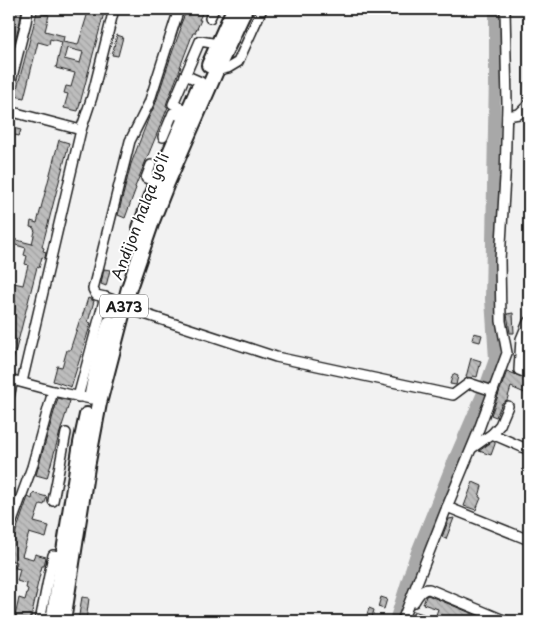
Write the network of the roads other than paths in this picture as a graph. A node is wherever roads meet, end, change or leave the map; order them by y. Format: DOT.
graph roads {
  1 [pos="28,9"];
  2 [pos="114,9"];
  3 [pos="179,9"];
  4 [pos="214,9"];
  5 [pos="235,9"];
  6 [pos="245,9"];
  7 [pos="262,9"];
  8 [pos="505,9"];
  9 [pos="210,18"];
  10 [pos="218,44"];
  11 [pos="216,71"];
  12 [pos="185,75"];
  13 [pos="201,82"];
  14 [pos="9,89"];
  15 [pos="529,104"];
  16 [pos="9,111"];
  17 [pos="187,114"];
  18 [pos="507,116"];
  19 [pos="81,130"];
  20 [pos="163,137"];
  21 [pos="151,165"];
  22 [pos="157,182"];
  23 [pos="115,302"];
  24 [pos="528,322"];
  25 [pos="529,374"];
  26 [pos="14,381"];
  27 [pos="488,389"];
  28 [pos="52,392"];
  29 [pos="9,397"];
  30 [pos="84,398"];
  31 [pos="508,406"];
  32 [pos="66,433"];
  33 [pos="492,434"];
  34 [pos="63,448"];
  35 [pos="472,448"];
  36 [pos="529,450"];
  37 [pos="80,452"];
  38 [pos="56,484"];
  39 [pos="74,488"];
  40 [pos="54,501"];
  41 [pos="447,507"];
  42 [pos="9,530"];
  43 [pos="529,540"];
  44 [pos="63,556"];
  45 [pos="403,619"];
  46 [pos="40,621"];
  47 [pos="53,621"];
  48 [pos="63,621"];
  49 [pos="506,621"];
  1 -- 14 [label="street"];
  2 -- 19 [label="street"];
  3 -- 23 [label="street"];
  4 -- 9 [label="street"];
  5 -- 10 [label="highway, Andijon halqa yo‘li / A373"];
  6 -- 11 [label="highway, Andijon halqa yo‘li / A373"];
  7 -- 11 [label="street"];
  8 -- 18 [label="street"];
  10 -- 12 [label="street"];
  10 -- 13 [label="highway, Andijon halqa yo‘li / A373"];
  11 -- 23 [label="highway, Andijon halqa yo‘li / A373"];
  12 -- 13 [label="street"];
  12 -- 17 [label="street"];
  13 -- 17 [label="highway, Andijon halqa yo‘li / A373"];
  15 -- 18 [label="street"];
  16 -- 19 [label="street"];
  17 -- 20 [label="street"];
  17 -- 22 [label="highway, Andijon halqa yo‘li / A373"];
  18 -- 27 [label="street"];
  19 -- 26 [label="street"];
  21 -- 22 [label="street"];
  22 -- 23 [label="highway, Andijon halqa yo‘li / A373"];
  23 -- 27 [label="street"];
  23 -- 30 [label="highway, Andijon halqa yo‘li / A373"];
  23 -- 48 [label="highway, Andijon halqa yo‘li / A373"];
  24 -- 25 [label="street"];
  26 -- 28 [label="street"];
  26 -- 29 [label="street"];
  27 -- 35 [label="street"];
  28 -- 30 [label="street"];
  28 -- 42 [label="street"];
  30 -- 37 [label="highway, Andijon halqa yo‘li / A373"];
  31 -- 33 [label="street"];
  32 -- 34 [label="street"];
  33 -- 35 [label="street"];
  33 -- 36 [label="street"];
  34 -- 37 [label="street"];
  34 -- 38 [label="street"];
  35 -- 41 [label="street"];
  37 -- 39 [label="highway, Andijon halqa yo‘li / A373"];
  38 -- 39 [label="street"];
  38 -- 40 [label="street"];
  39 -- 44 [label="highway, Andijon halqa yo‘li / A373"];
  41 -- 43 [label="street"];
  41 -- 45 [label="street"];
  44 -- 46 [label="street"];
  44 -- 47 [label="highway, Andijon halqa yo‘li / A373"];
  45 -- 49 [label="street"];
}
